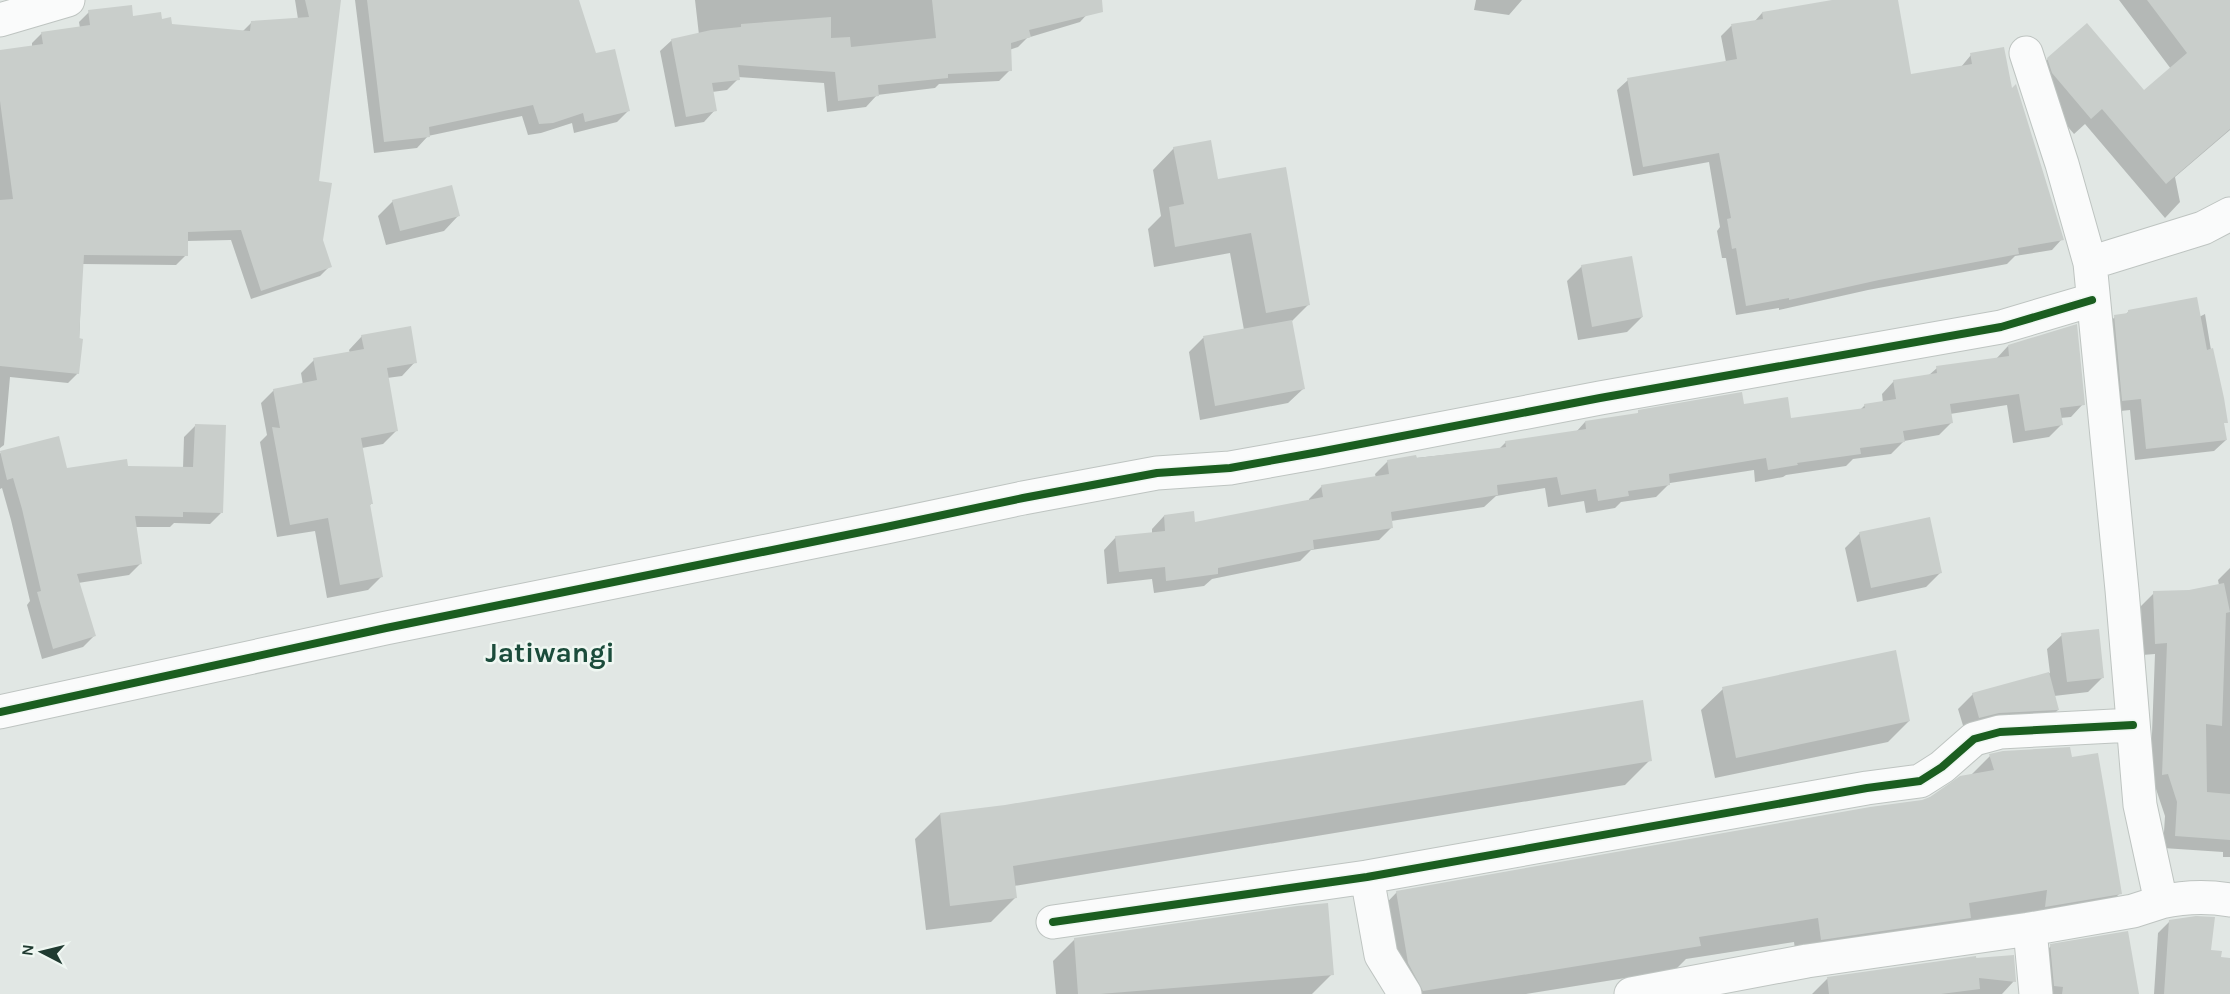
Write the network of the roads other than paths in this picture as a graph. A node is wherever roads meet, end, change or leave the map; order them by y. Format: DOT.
graph roads {
  1 [pos="68,0"];
  2 [pos="0,20"];
  3 [pos="2026,53"];
  4 [pos="2230,214"];
  5 [pos="2090,263"];
  6 [pos="2092,300"];
  7 [pos="0,712"];
  8 [pos="2133,725"];
  9 [pos="1367,877"];
  10 [pos="2230,900"];
  11 [pos="2161,902"];
  12 [pos="1053,922"];
  13 [pos="2030,929"];
  14 [pos="1405,994"];
  15 [pos="1631,994"];
  16 [pos="2036,994"];
  1 -- 2 [label="street"];
  3 -- 5 [label="street"];
  4 -- 5 [label="street"];
  5 -- 6 [label="street"];
  6 -- 7 [label="street"];
  6 -- 8 [label="street"];
  8 -- 9 [label="street"];
  8 -- 11 [label="street"];
  9 -- 12 [label="street"];
  9 -- 14 [label="street"];
  10 -- 11 [label="street"];
  11 -- 13 [label="street"];
  13 -- 15 [label="street"];
  13 -- 16 [label="street"];
}
